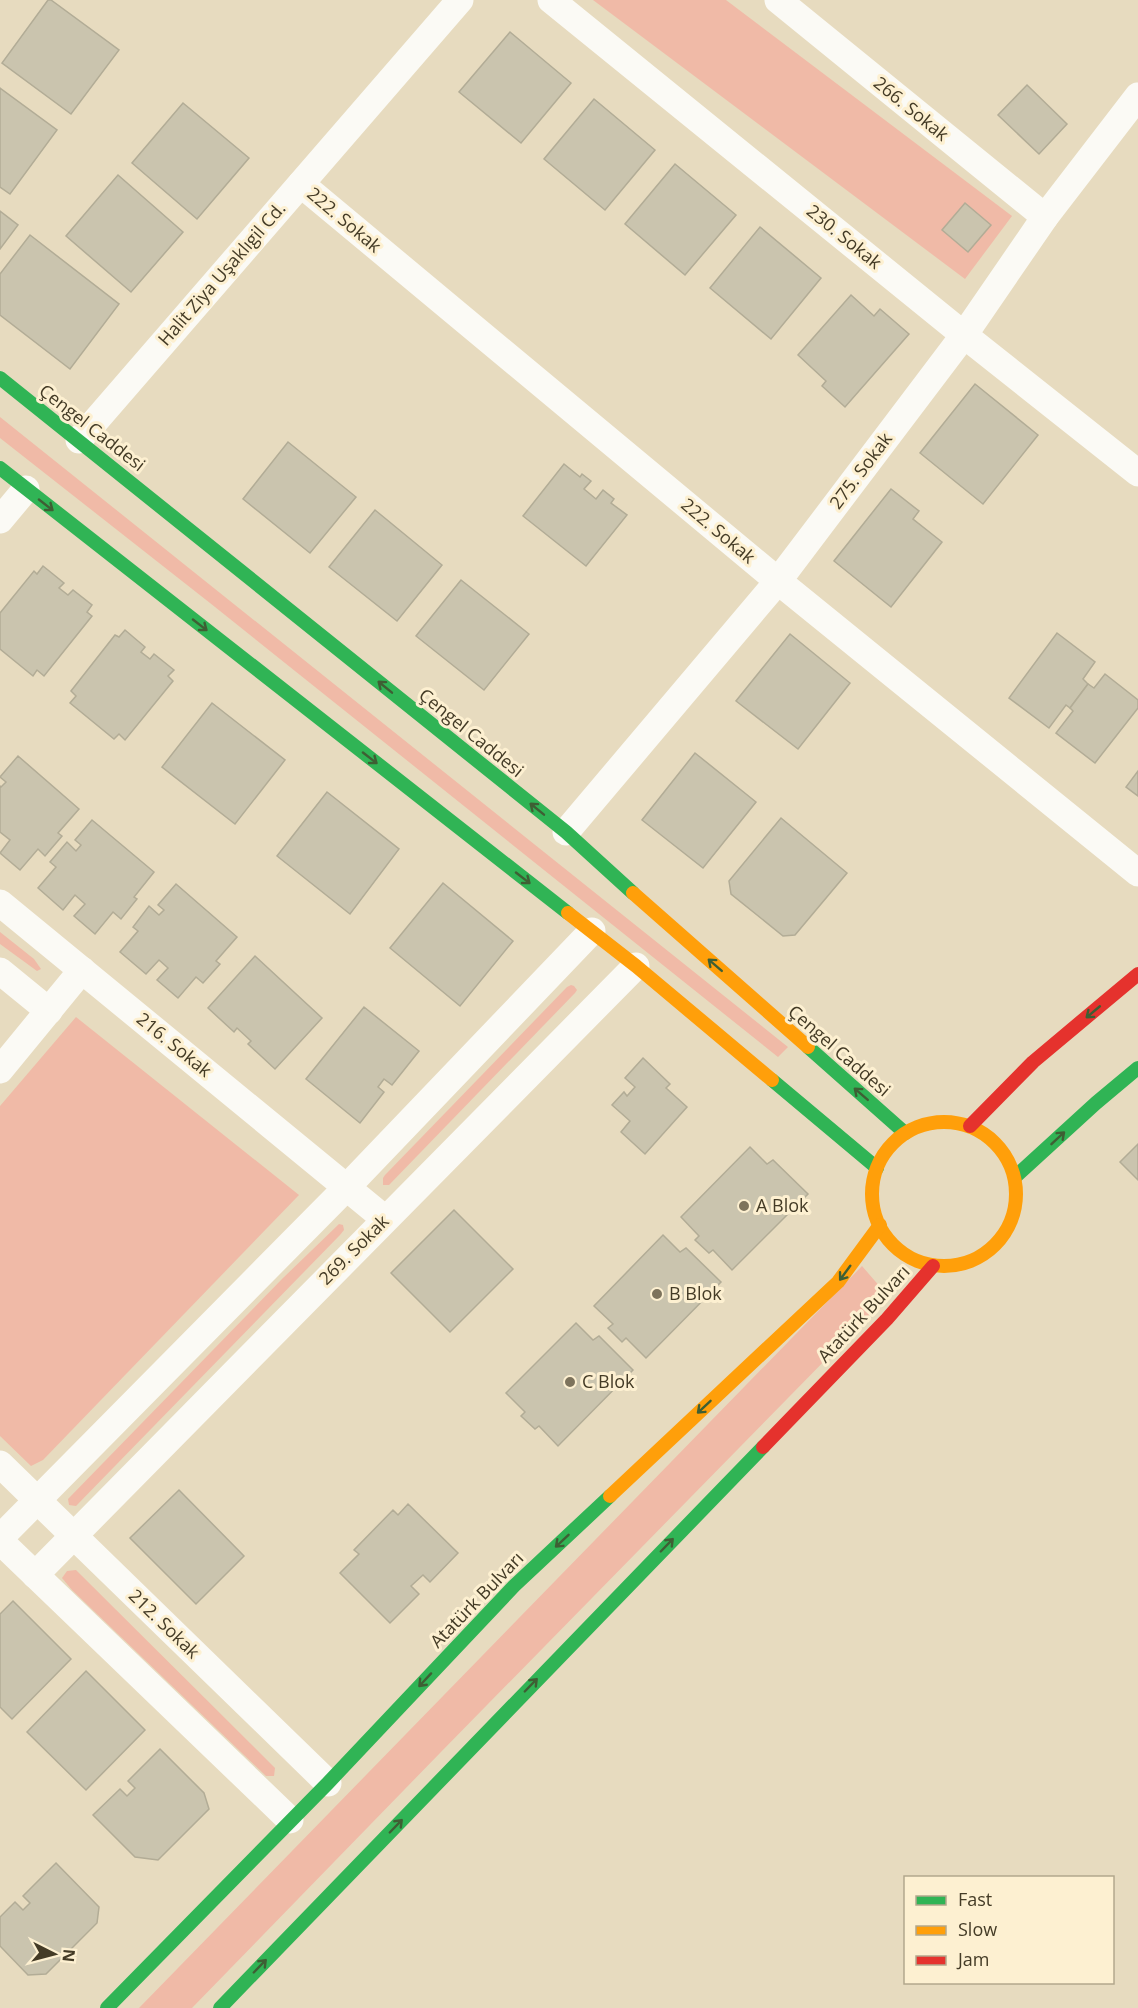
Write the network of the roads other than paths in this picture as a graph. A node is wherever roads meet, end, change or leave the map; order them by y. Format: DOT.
graph roads {
  1 [pos="551,0"];
  2 [pos="778,0"];
  3 [pos="446,5"];
  4 [pos="1138,96"];
  5 [pos="301,184"];
  6 [pos="1045,218"];
  7 [pos="964,334"];
  8 [pos="0,378"];
  9 [pos="79,440"];
  10 [pos="0,468"];
  11 [pos="1138,473"];
  12 [pos="26,489"];
  13 [pos="0,520"];
  14 [pos="778,581"];
  15 [pos="566,832"];
  16 [pos="1138,873"];
  17 [pos="0,903"];
  18 [pos="592,931"];
  19 [pos="636,966"];
  20 [pos="82,970"];
  21 [pos="0,971"];
  22 [pos="1138,974"];
  23 [pos="49,1011"];
  24 [pos="1138,1068"];
  25 [pos="0,1070"];
  26 [pos="970,1126"];
  27 [pos="905,1133"];
  28 [pos="877,1168"];
  29 [pos="1015,1178"];
  30 [pos="347,1186"];
  31 [pos="385,1219"];
  32 [pos="879,1225"];
  33 [pos="933,1266"];
  34 [pos="0,1464"];
  35 [pos="38,1501"];
  36 [pos="72,1535"];
  37 [pos="0,1540"];
  38 [pos="34,1575"];
  39 [pos="328,1784"];
  40 [pos="290,1820"];
  41 [pos="107,2008"];
  42 [pos="220,2008"];
  1 -- 7 [label="street, 230. Sokak"];
  2 -- 6 [label="street, 266. Sokak"];
  3 -- 5 [label="street, Halit Ziya Uşaklıgil Cd."];
  4 -- 6 [label="street, 275. Sokak"];
  5 -- 9 [label="street, Halit Ziya Uşaklıgil Cd."];
  5 -- 14 [label="street, 222. Sokak"];
  6 -- 7 [label="street, 275. Sokak"];
  7 -- 11 [label="street, 230. Sokak"];
  7 -- 14 [label="street, 275. Sokak"];
  8 -- 9 [label="main road, Çengel Caddesi"];
  15 -- 9 [label="main road, Çengel Caddesi, one-way"];
  10 -- 12 [label="main road"];
  12 -- 13 [label="street"];
  12 -- 18 [label="main road, one-way"];
  14 -- 15 [label="street, 275. Sokak"];
  14 -- 16 [label="street, 222. Sokak"];
  27 -- 15 [label="main road, Çengel Caddesi, one-way"];
  17 -- 20 [label="street, 216. Sokak"];
  18 -- 19 [label="main road"];
  18 -- 30 [label="street"];
  19 -- 28 [label="main road"];
  19 -- 31 [label="street, 269. Sokak"];
  20 -- 23 [label="street"];
  20 -- 30 [label="street, 216. Sokak"];
  21 -- 23 [label="street"];
  22 -- 26 [label="main road, one-way"];
  23 -- 25 [label="street"];
  29 -- 24 [label="main road, one-way"];
  26 -- 27 [label="main road"];
  26 -- 29 [label="main road"];
  27 -- 28 [label="main road"];
  28 -- 32 [label="main road"];
  29 -- 33 [label="main road"];
  30 -- 31 [label="street, 216. Sokak"];
  30 -- 35 [label="street"];
  31 -- 36 [label="street, 269. Sokak"];
  32 -- 33 [label="main road"];
  32 -- 39 [label="main road, Atatürk Bulvarı, one-way"];
  42 -- 33 [label="main road, Atatürk Bulvarı, one-way"];
  34 -- 35 [label="street, 212. Sokak"];
  35 -- 36 [label="street, 212. Sokak"];
  35 -- 37 [label="street"];
  36 -- 38 [label="street, 269. Sokak"];
  36 -- 39 [label="street, 212. Sokak"];
  37 -- 38 [label="street"];
  38 -- 40 [label="street"];
  39 -- 40 [label="main road, Atatürk Bulvarı"];
  40 -- 41 [label="main road, Atatürk Bulvarı"];
}
